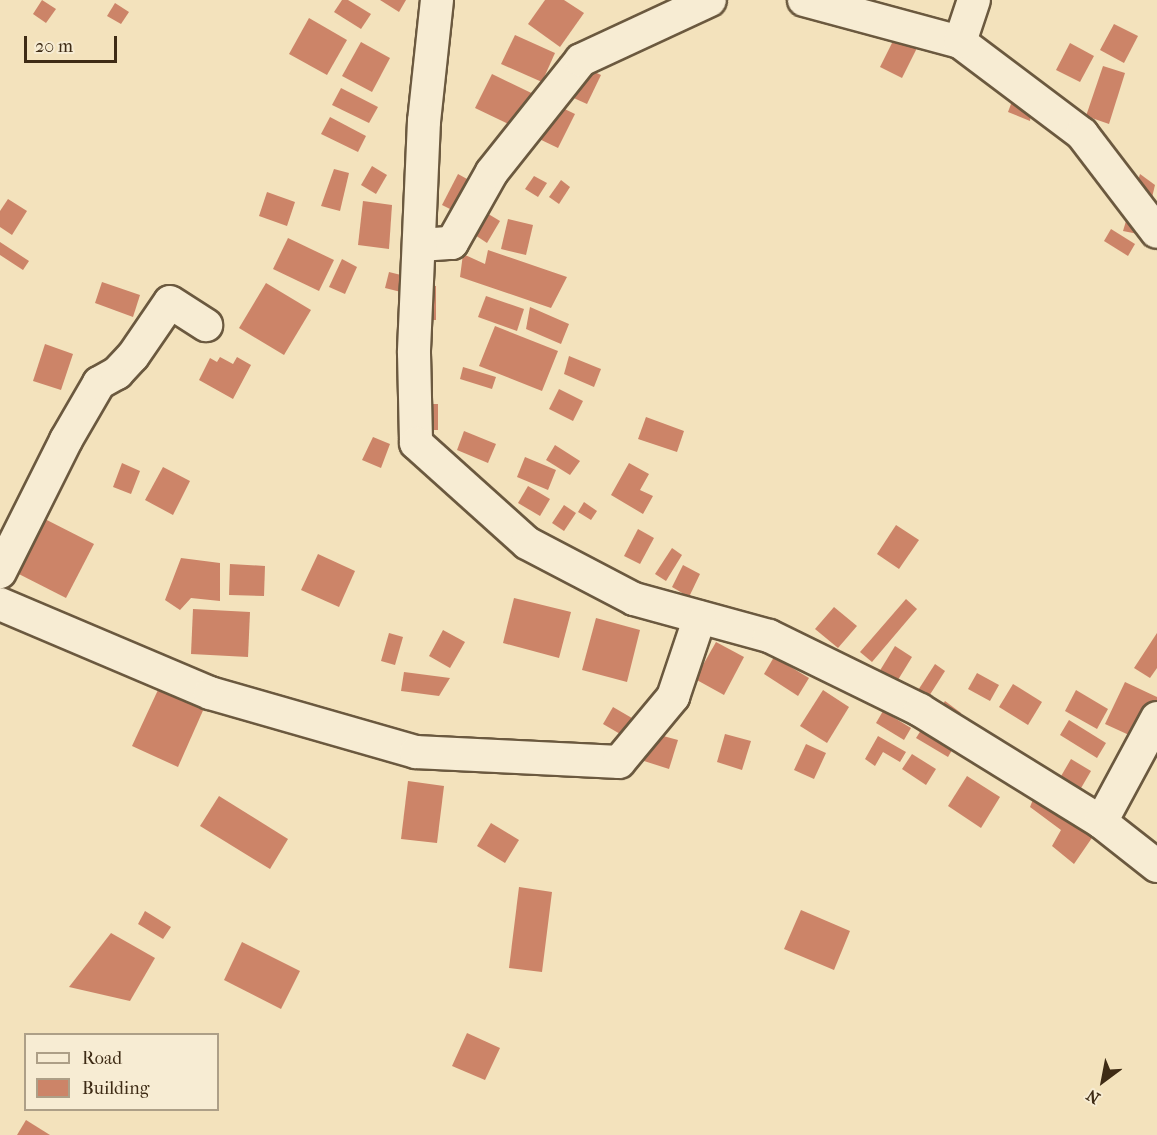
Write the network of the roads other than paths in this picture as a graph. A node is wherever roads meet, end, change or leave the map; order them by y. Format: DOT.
graph roads {
  1 [pos="437,0"];
  2 [pos="710,0"];
  3 [pos="804,0"];
  4 [pos="975,0"];
  5 [pos="960,42"];
  6 [pos="1157,232"];
  7 [pos="420,245"];
  8 [pos="206,325"];
  9 [pos="0,572"];
  10 [pos="0,604"];
  11 [pos="700,617"];
  12 [pos="1157,718"];
  13 [pos="1101,822"];
  14 [pos="1157,866"];
  1 -- 7 [label="street"];
  2 -- 7 [label="street"];
  3 -- 5 [label="street"];
  4 -- 5 [label="street"];
  5 -- 6 [label="street"];
  7 -- 11 [label="street"];
  8 -- 9 [label="street"];
  10 -- 11 [label="street"];
  11 -- 13 [label="street"];
  12 -- 13 [label="street"];
  13 -- 14 [label="street"];
}
